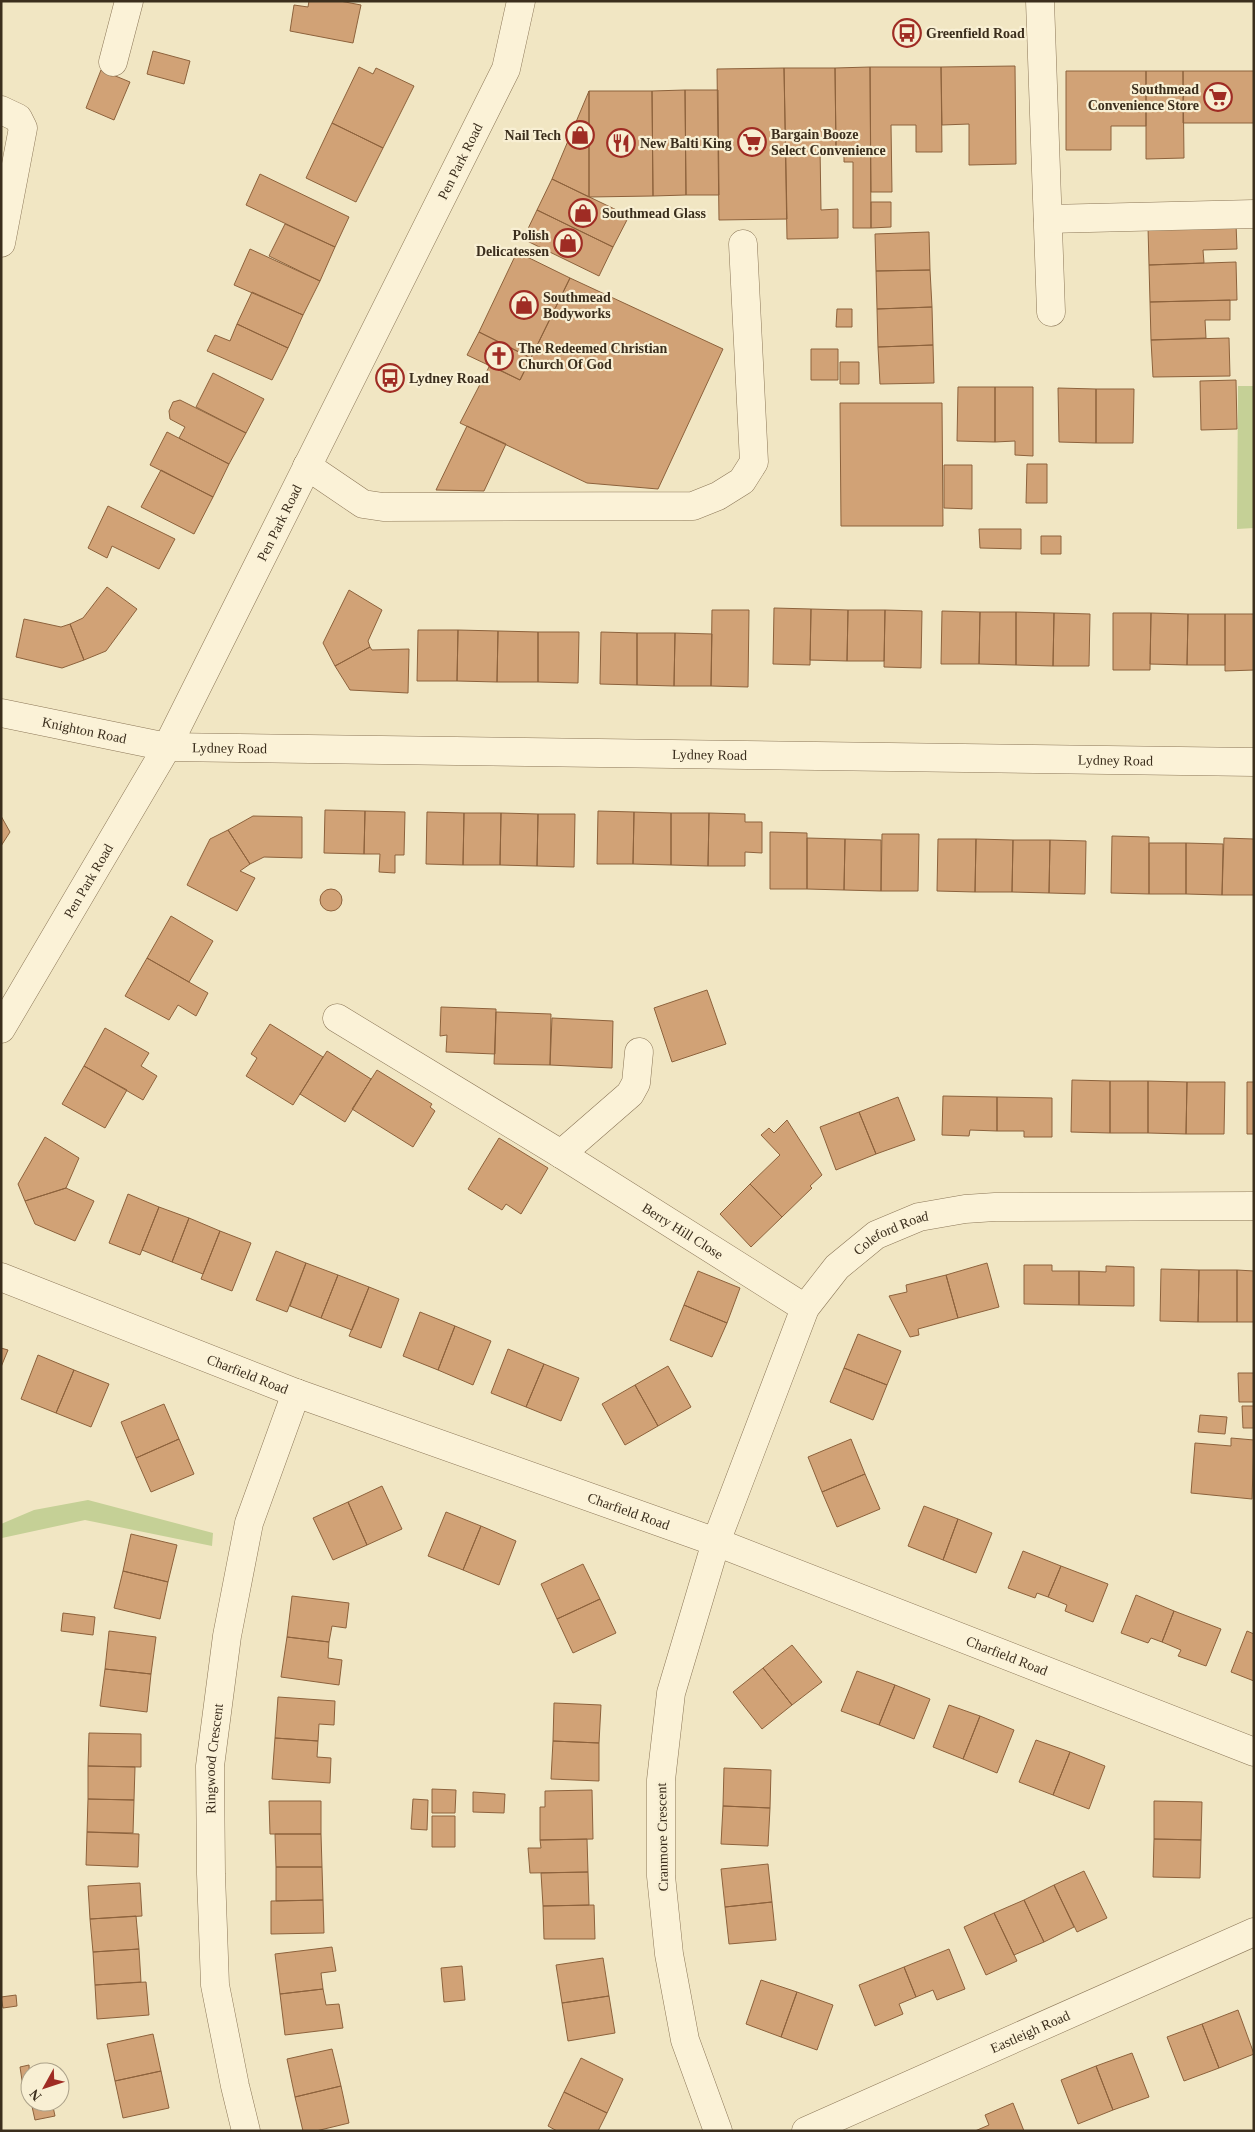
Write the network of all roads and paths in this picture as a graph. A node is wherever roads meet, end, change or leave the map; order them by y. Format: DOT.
graph roads {
  1 [pos="129,1"];
  2 [pos="520,1"];
  3 [pos="1040,1"];
  4 [pos="113,62"];
  5 [pos="1,110"];
  6 [pos="1254,214"];
  7 [pos="1048,219"];
  8 [pos="1,242"];
  9 [pos="743,244"];
  10 [pos="1052,312"];
  11 [pos="307,466"];
  12 [pos="1,713"];
  13 [pos="167,747"];
  14 [pos="1254,762"];
  15 [pos="337,1018"];
  16 [pos="1,1029"];
  17 [pos="639,1052"];
  18 [pos="561,1154"];
  19 [pos="1254,1206"];
  20 [pos="1,1277"];
  21 [pos="805,1308"];
  22 [pos="296,1393"];
  23 [pos="716,1542"];
  24 [pos="1254,1752"];
  25 [pos="1254,1932"];
  26 [pos="246,2131"];
  27 [pos="718,2131"];
  28 [pos="806,2131"];
  1 -- 4 [label="street"];
  2 -- 11 [label="street, Pen Park Road"];
  3 -- 7 [label="street"];
  5 -- 8 [label="street"];
  6 -- 7 [label="street"];
  7 -- 10 [label="street"];
  9 -- 11 [label="street"];
  11 -- 13 [label="street, Pen Park Road"];
  12 -- 13 [label="street, Knighton Road"];
  13 -- 14 [label="street, Lydney Road"];
  13 -- 16 [label="street, Pen Park Road"];
  15 -- 18 [label="street, Berry Hill Close"];
  17 -- 18 [label="street"];
  18 -- 21 [label="street, Berry Hill Close"];
  19 -- 21 [label="street, Coleford Road"];
  20 -- 22 [label="street, Charfield Road"];
  21 -- 23 [label="street, Coleford Road"];
  22 -- 23 [label="street, Charfield Road"];
  22 -- 26 [label="street, Ringwood Crescent"];
  23 -- 24 [label="street, Charfield Road"];
  23 -- 27 [label="street, Cranmore Crescent"];
  25 -- 28 [label="street, Eastleigh Road"];
}
